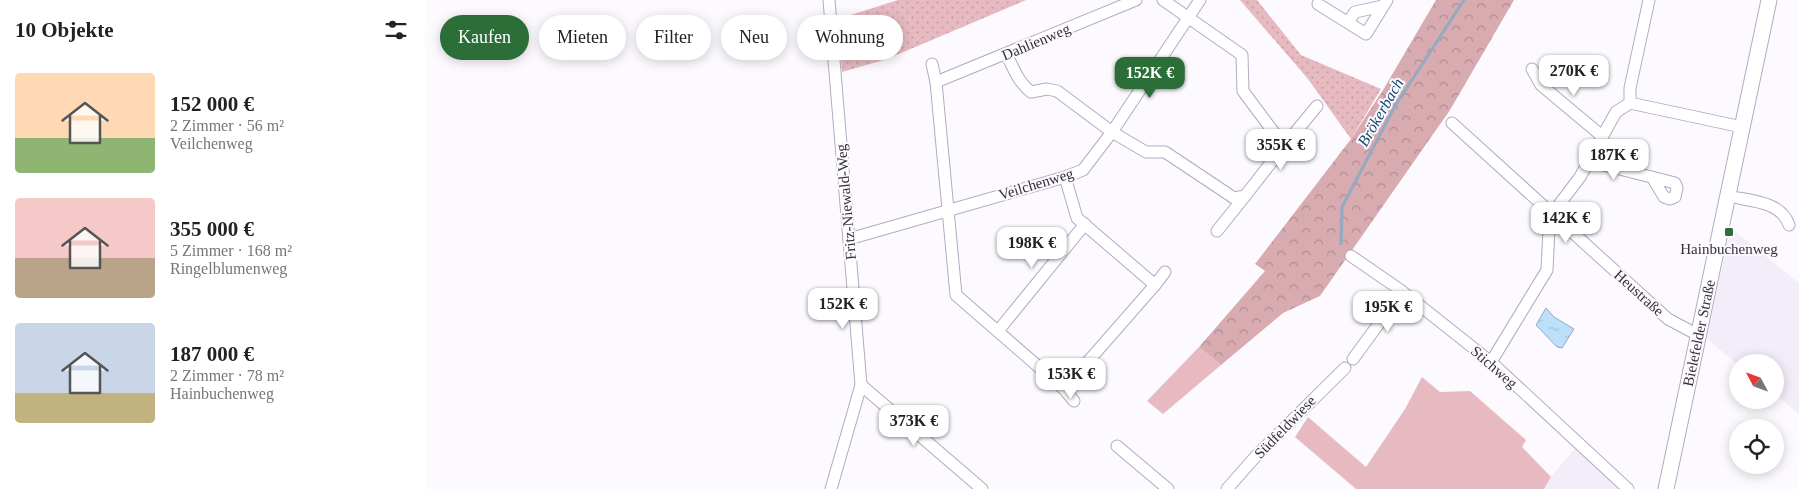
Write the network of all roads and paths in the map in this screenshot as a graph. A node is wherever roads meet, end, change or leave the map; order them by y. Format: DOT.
graph roads {
  1 [pos="829,0"];
  2 [pos="1136,0"];
  3 [pos="1163,0"];
  4 [pos="1200,0"];
  5 [pos="1649,0"];
  6 [pos="1769,0"];
  7 [pos="1385,3"];
  8 [pos="1318,4"];
  9 [pos="1189,17"];
  10 [pos="1348,22"];
  11 [pos="1007,55"];
  12 [pos="932,64"];
  13 [pos="1532,69"];
  14 [pos="936,82"];
  15 [pos="1630,103"];
  16 [pos="1317,106"];
  17 [pos="1452,123"];
  18 [pos="1743,127"];
  19 [pos="1112,132"];
  20 [pos="1602,136"];
  21 [pos="1284,146"];
  22 [pos="1588,161"];
  23 [pos="1652,176"];
  24 [pos="1065,177"];
  25 [pos="1245,196"];
  26 [pos="1728,196"];
  27 [pos="947,210"];
  28 [pos="1552,214"];
  29 [pos="1085,224"];
  30 [pos="1789,225"];
  31 [pos="1217,231"];
  32 [pos="849,239"];
  33 [pos="1351,256"];
  34 [pos="1165,272"];
  35 [pos="1155,284"];
  36 [pos="1402,292"];
  37 [pos="998,331"];
  38 [pos="1698,335"];
  39 [pos="1353,359"];
  40 [pos="1491,362"];
  41 [pos="1345,368"];
  42 [pos="861,385"];
  43 [pos="1064,389"];
  44 [pos="1074,401"];
  45 [pos="1117,446"];
  46 [pos="831,489"];
  47 [pos="982,489"];
  48 [pos="1169,489"];
  49 [pos="1227,489"];
  50 [pos="1628,489"];
  51 [pos="1665,489"];
  1 -- 32 [label="street, Fritz-Niewald-Weg"];
  2 -- 11 [label="street, Dahlienweg"];
  3 -- 9 [label="street"];
  4 -- 9 [label="street, Veilchenweg"];
  5 -- 15 [label="street"];
  6 -- 18 [label="main road, Bielefelder Straße"];
  7 -- 10 [label="street"];
  7 -- 10 [label="street"];
  8 -- 10 [label="street"];
  9 -- 19 [label="street, Veilchenweg"];
  9 -- 21 [label="street"];
  11 -- 14 [label="street, Dahlienweg"];
  11 -- 19 [label="street"];
  12 -- 14 [label="street"];
  13 -- 20 [label="street"];
  14 -- 27 [label="street"];
  15 -- 18 [label="street"];
  15 -- 20 [label="street"];
  16 -- 21 [label="street"];
  17 -- 28 [label="street, Heustraße"];
  18 -- 26 [label="main road, Bielefelder Straße"];
  19 -- 24 [label="street, Veilchenweg"];
  19 -- 25 [label="street"];
  20 -- 22 [label="street"];
  21 -- 25 [label="street"];
  22 -- 23 [label="street"];
  22 -- 28 [label="street"];
  24 -- 27 [label="street, Veilchenweg"];
  24 -- 29 [label="street"];
  25 -- 31 [label="street"];
  26 -- 30 [label="street"];
  26 -- 38 [label="main road, Bielefelder Straße"];
  27 -- 32 [label="street, Veilchenweg"];
  27 -- 37 [label="street"];
  28 -- 38 [label="street, Heustraße"];
  28 -- 40 [label="street"];
  29 -- 35 [label="street"];
  29 -- 37 [label="street"];
  32 -- 42 [label="street, Fritz-Niewald-Weg"];
  33 -- 36 [label="street, Stichweg"];
  34 -- 35 [label="street"];
  35 -- 43 [label="street"];
  36 -- 39 [label="street"];
  36 -- 40 [label="street, Stichweg"];
  37 -- 43 [label="street"];
  38 -- 51 [label="main road, Bielefelder Straße"];
  40 -- 50 [label="street, Stichweg"];
  41 -- 49 [label="street, Südfeldwiese"];
  42 -- 46 [label="street, Fritz-Niewald-Weg"];
  42 -- 47 [label="street"];
  43 -- 44 [label="street"];
  45 -- 48 [label="street"];
}
